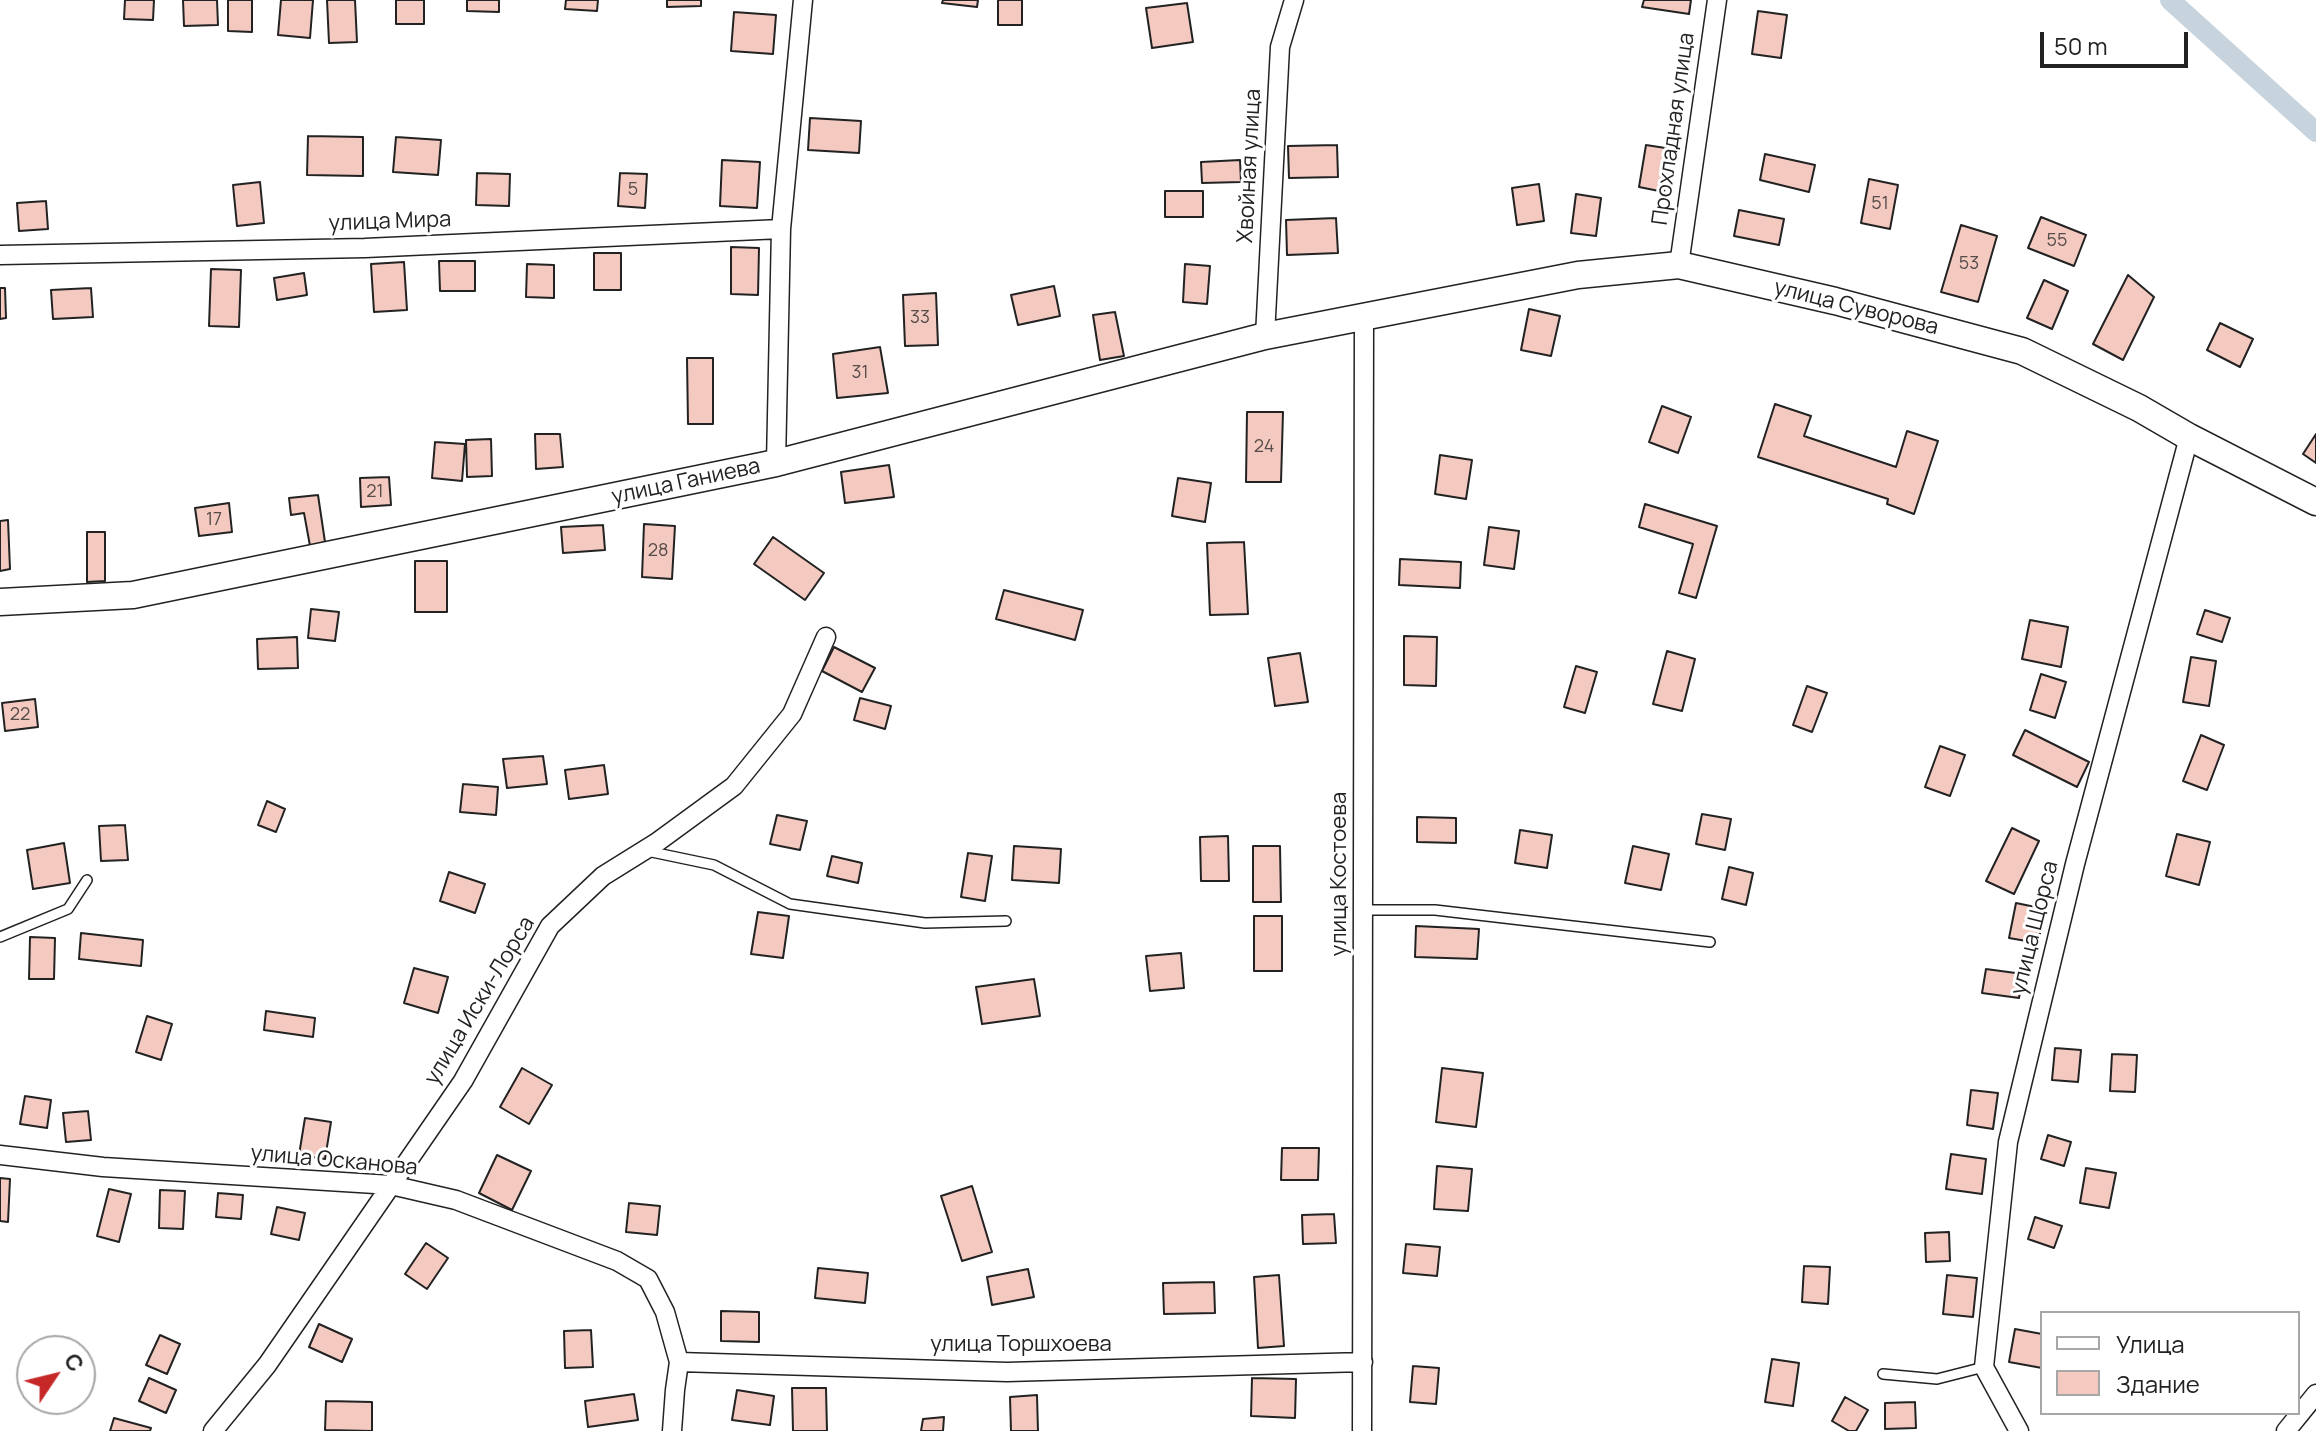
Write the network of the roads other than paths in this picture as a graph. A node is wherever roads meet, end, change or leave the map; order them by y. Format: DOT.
graph roads {
  1 [pos="803,0"];
  2 [pos="1294,0"];
  3 [pos="1717,0"];
  4 [pos="781,229"];
  5 [pos="0,255"];
  6 [pos="1679,265"];
  7 [pos="1364,317"];
  8 [pos="1265,336"];
  9 [pos="2189,437"];
  10 [pos="776,463"];
  11 [pos="2316,502"];
  12 [pos="0,602"];
  13 [pos="826,637"];
  14 [pos="644,851"];
  15 [pos="87,880"];
  16 [pos="1365,910"];
  17 [pos="1006,921"];
  18 [pos="0,937"];
  19 [pos="1710,942"];
  20 [pos="0,1155"];
  21 [pos="391,1185"];
  22 [pos="679,1362"];
  23 [pos="1363,1362"];
  24 [pos="1984,1367"];
  25 [pos="1883,1374"];
  26 [pos="2316,1394"];
  27 [pos="2300,1414"];
  28 [pos="2299,1415"];
  29 [pos="213,1431"];
  30 [pos="672,1431"];
  31 [pos="1362,1431"];
  32 [pos="2019,1431"];
  33 [pos="2286,1431"];
  1 -- 4 [label="street"];
  2 -- 8 [label="street, Хвойная улица"];
  3 -- 6 [label="street, Прохладная улица"];
  4 -- 5 [label="street, улица Мира"];
  4 -- 10 [label="street"];
  6 -- 7 [label="main road, улица Суворова"];
  6 -- 9 [label="main road, улица Суворова"];
  7 -- 8 [label="main road, улица Ганиева"];
  7 -- 16 [label="street, улица Костоева"];
  8 -- 10 [label="main road, улица Ганиева"];
  9 -- 11 [label="main road, улица Суворова"];
  9 -- 24 [label="street, улица Щорса"];
  10 -- 12 [label="main road, улица Ганиева"];
  13 -- 14 [label="street, улица Иски-Лорса"];
  14 -- 17 [label="lane"];
  14 -- 21 [label="street, улица Иски-Лорса"];
  15 -- 18 [label="lane"];
  16 -- 19 [label="lane"];
  16 -- 23 [label="street, улица Костоева"];
  20 -- 21 [label="street, улица Осканова"];
  21 -- 22 [label="street, улица Осканова"];
  21 -- 29 [label="street, улица Иски-Лорса"];
  22 -- 23 [label="street, улица Торшхоева"];
  22 -- 30 [label="street"];
  23 -- 31 [label="street, улица Костоева"];
  24 -- 25 [label="lane"];
  24 -- 32 [label="street"];
  26 -- 27 [label="street"];
  28 -- 33 [label="street"];
}
